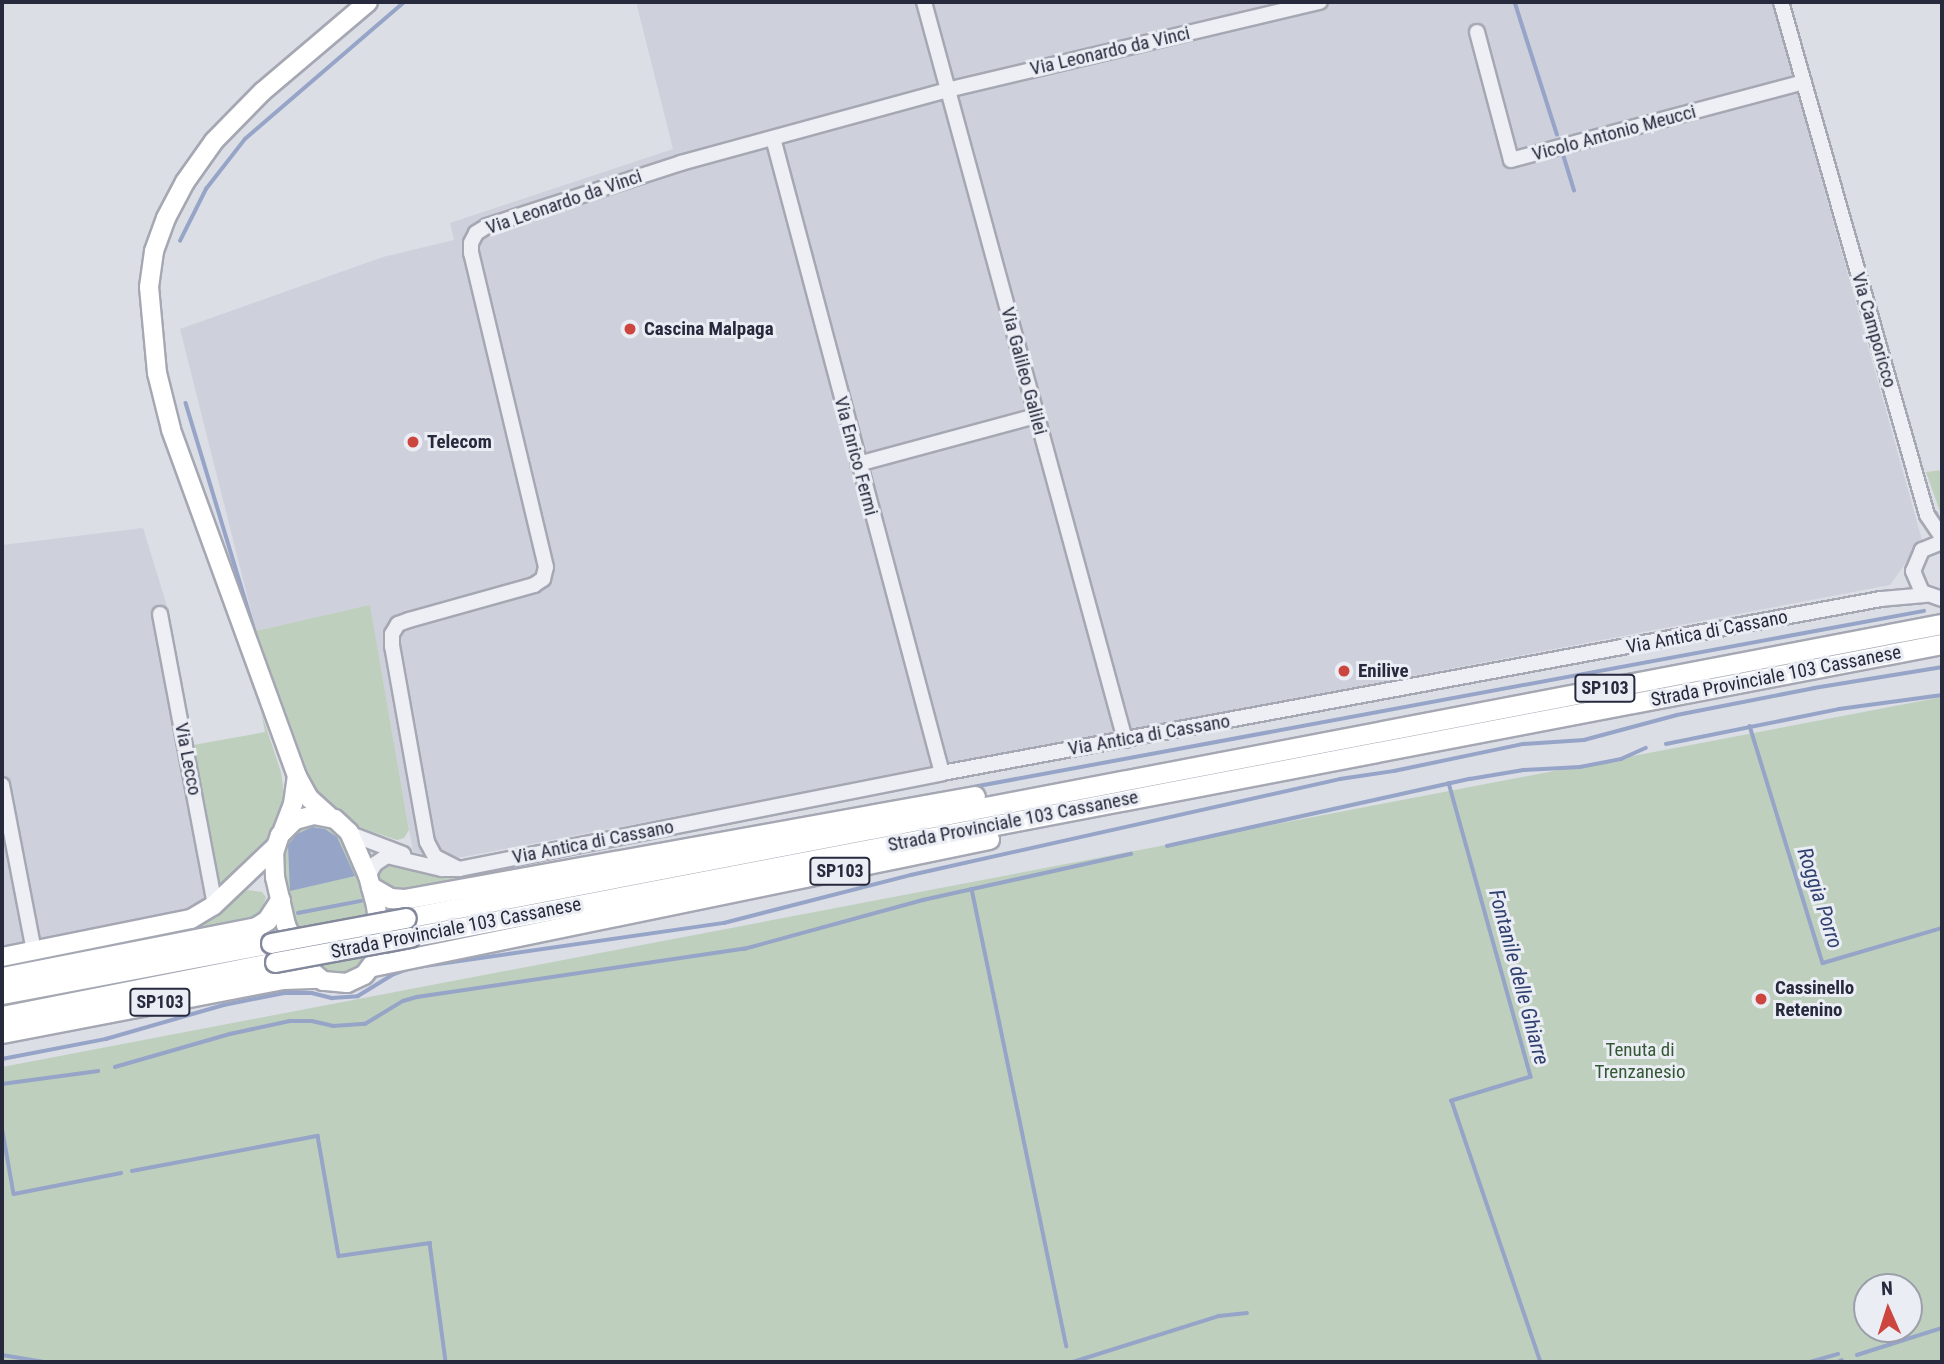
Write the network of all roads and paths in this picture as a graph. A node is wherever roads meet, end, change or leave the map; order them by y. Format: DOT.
graph roads {
  1 [pos="368,2"];
  2 [pos="924,2"];
  3 [pos="1320,2"];
  4 [pos="1782,2"];
  5 [pos="1280,6"];
  6 [pos="1477,32"];
  7 [pos="1804,82"];
  8 [pos="947,90"];
  9 [pos="773,138"];
  10 [pos="1036,416"];
  11 [pos="858,464"];
  12 [pos="1927,515"];
  13 [pos="1942,537"];
  14 [pos="1942,542"];
  15 [pos="1922,550"];
  16 [pos="1914,575"];
  17 [pos="1926,594"];
  18 [pos="1881,599"];
  19 [pos="1942,599"];
  20 [pos="160,614"];
  21 [pos="1942,624"];
  22 [pos="1942,645"];
  23 [pos="1125,740"];
  24 [pos="1267,753"];
  25 [pos="1304,765"];
  26 [pos="942,773"];
  27 [pos="297,776"];
  28 [pos="2,785"];
  29 [pos="330,817"];
  30 [pos="351,834"];
  31 [pos="279,839"];
  32 [pos="427,842"];
  33 [pos="418,862"];
  34 [pos="459,869"];
  35 [pos="370,881"];
  36 [pos="234,886"];
  37 [pos="279,895"];
  38 [pos="215,904"];
  39 [pos="34,951"];
  40 [pos="273,953"];
  41 [pos="2,957"];
  42 [pos="373,965"];
  43 [pos="2,977"];
  44 [pos="318,978"];
  45 [pos="2,994"];
  46 [pos="2,1016"];
  47 [pos="2,1033"];
  1 -- 27 [label="main road"];
  2 -- 8 [label="street, Via Galileo Galilei"];
  3 -- 5 [label="street, Via Leonardo da Vinci"];
  4 -- 7 [label="street, Via Camporicco"];
  5 -- 8 [label="street, Via Leonardo da Vinci"];
  6 -- 7 [label="street, Vicolo Antonio Meucci"];
  7 -- 12 [label="street, Via Camporicco"];
  8 -- 9 [label="street, Via Leonardo da Vinci"];
  8 -- 10 [label="street, Via Galileo Galilei"];
  9 -- 11 [label="street, Via Enrico Fermi"];
  9 -- 32 [label="street, Via Leonardo da Vinci"];
  10 -- 11 [label="street"];
  10 -- 23 [label="street, Via Galileo Galilei"];
  11 -- 26 [label="street, Via Enrico Fermi"];
  12 -- 13 [label="street, Via Camporicco"];
  12 -- 15 [label="street"];
  14 -- 15 [label="street"];
  15 -- 16 [label="street"];
  16 -- 17 [label="street"];
  16 -- 18 [label="street"];
  17 -- 18 [label="street, Via Antica di Cassano"];
  17 -- 19 [label="street"];
  18 -- 23 [label="street, Via Antica di Cassano"];
  20 -- 38 [label="street, Via Lecco"];
  21 -- 24 [label="highway, Strada Provinciale 103 Cassanese / SP103"];
  22 -- 25 [label="highway, Strada Provinciale 103 Cassanese / SP103"];
  23 -- 26 [label="street, Via Antica di Cassano"];
  24 -- 35 [label="highway, SP103"];
  24 -- 40 [label="highway, Strada Provinciale 103 Cassanese / SP103, bridge"];
  25 -- 40 [label="highway, Strada Provinciale 103 Cassanese / SP103, bridge"];
  25 -- 42 [label="highway, SP103"];
  26 -- 34 [label="street, Via Antica di Cassano"];
  27 -- 29 [label="main road"];
  27 -- 31 [label="main road"];
  28 -- 39 [label="street"];
  29 -- 30 [label="main road"];
  29 -- 31 [label="main road"];
  30 -- 33 [label="street, Via Antica di Cassano"];
  30 -- 35 [label="main road"];
  31 -- 36 [label="main road"];
  31 -- 37 [label="main road"];
  32 -- 33 [label="street"];
  32 -- 34 [label="street"];
  33 -- 34 [label="street, Via Antica di Cassano"];
  33 -- 35 [label="street, Via Antica di Cassano"];
  35 -- 42 [label="main road"];
  36 -- 37 [label="main road"];
  36 -- 38 [label="main road"];
  37 -- 43 [label="highway"];
  37 -- 44 [label="main road"];
  38 -- 39 [label="main road"];
  39 -- 41 [label="main road"];
  40 -- 45 [label="highway, Strada Provinciale 103 Cassanese / SP103"];
  40 -- 46 [label="highway, Strada Provinciale 103 Cassanese / SP103"];
  42 -- 44 [label="main road"];
  44 -- 47 [label="highway, SP103"];
}
